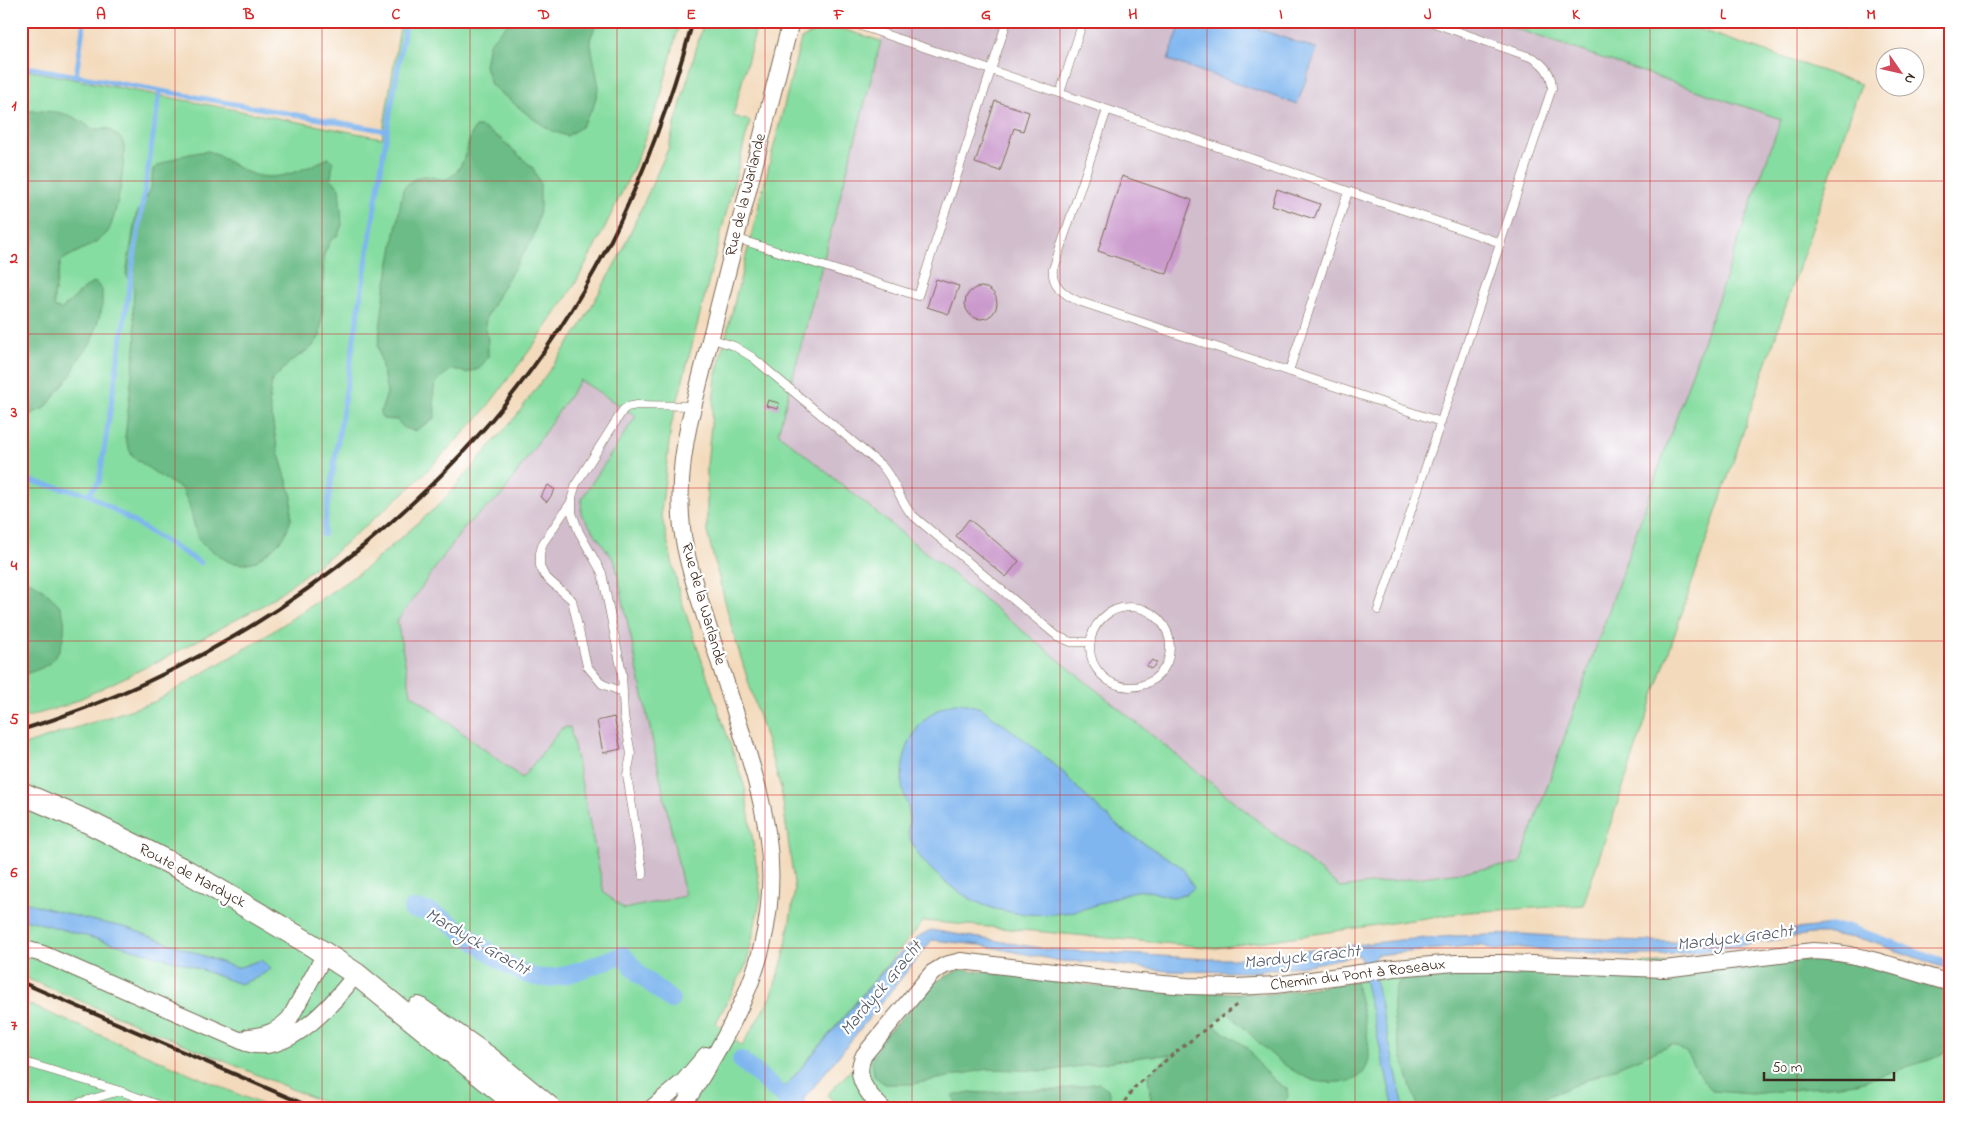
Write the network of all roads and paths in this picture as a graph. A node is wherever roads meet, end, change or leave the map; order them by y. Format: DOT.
graph roads {
  1 [pos="791,21"];
  2 [pos="846,21"];
  3 [pos="1007,21"];
  4 [pos="1083,21"];
  5 [pos="1428,21"];
  6 [pos="991,70"];
  7 [pos="1060,93"];
  8 [pos="1107,110"];
  9 [pos="1348,192"];
  10 [pos="735,238"];
  11 [pos="1501,243"];
  12 [pos="710,338"];
  13 [pos="1289,371"];
  14 [pos="693,406"];
  15 [pos="1441,422"];
  16 [pos="571,502"];
  17 [pos="1378,610"];
  18 [pos="1091,642"];
  19 [pos="623,692"];
  20 [pos="21,793"];
  21 [pos="644,875"];
  22 [pos="21,948"];
  23 [pos="325,954"];
  24 [pos="356,974"];
  25 [pos="1951,983"];
  26 [pos="1261,986"];
  27 [pos="738,1008"];
  28 [pos="226,1034"];
  29 [pos="21,1061"];
  30 [pos="120,1091"];
  31 [pos="60,1108"];
  32 [pos="167,1108"];
  33 [pos="521,1108"];
  34 [pos="550,1108"];
  35 [pos="652,1108"];
  36 [pos="682,1108"];
  37 [pos="882,1108"];
  38 [pos="1120,1108"];
  1 -- 10 [label="street, Rue de la Warlande"];
  2 -- 6 [label="lane"];
  3 -- 6 [label="lane"];
  4 -- 7 [label="lane"];
  5 -- 11 [label="lane"];
  6 -- 7 [label="lane"];
  6 -- 10 [label="lane"];
  7 -- 8 [label="lane"];
  8 -- 9 [label="lane"];
  8 -- 13 [label="lane"];
  9 -- 11 [label="lane"];
  9 -- 13 [label="lane"];
  10 -- 12 [label="street, Rue de la Warlande"];
  11 -- 15 [label="lane"];
  12 -- 14 [label="street, Rue de la Warlande"];
  12 -- 18 [label="lane"];
  13 -- 15 [label="lane"];
  14 -- 16 [label="lane"];
  14 -- 27 [label="street, Rue de la Warlande"];
  15 -- 17 [label="lane"];
  16 -- 19 [label="lane"];
  16 -- 19 [label="lane"];
  18 -- 18 [label="lane"];
  19 -- 21 [label="lane"];
  20 -- 23 [label="main road, Route de Mardyck"];
  22 -- 28 [label="street"];
  23 -- 24 [label="main road, Route de Mardyck"];
  23 -- 28 [label="street"];
  24 -- 28 [label="street"];
  24 -- 33 [label="main road, Route de Mardyck"];
  24 -- 34 [label="main road, Route de Mardyck"];
  25 -- 26 [label="street, Chemin du Pont à Roseaux"];
  26 -- 37 [label="street, Chemin du Pont à Roseaux"];
  26 -- 38 [label="path"];
  27 -- 35 [label="street, Rue de la Warlande"];
  27 -- 36 [label="street, Rue de la Warlande"];
  29 -- 30 [label="lane"];
  30 -- 31 [label="lane"];
  30 -- 32 [label="lane"];
}
